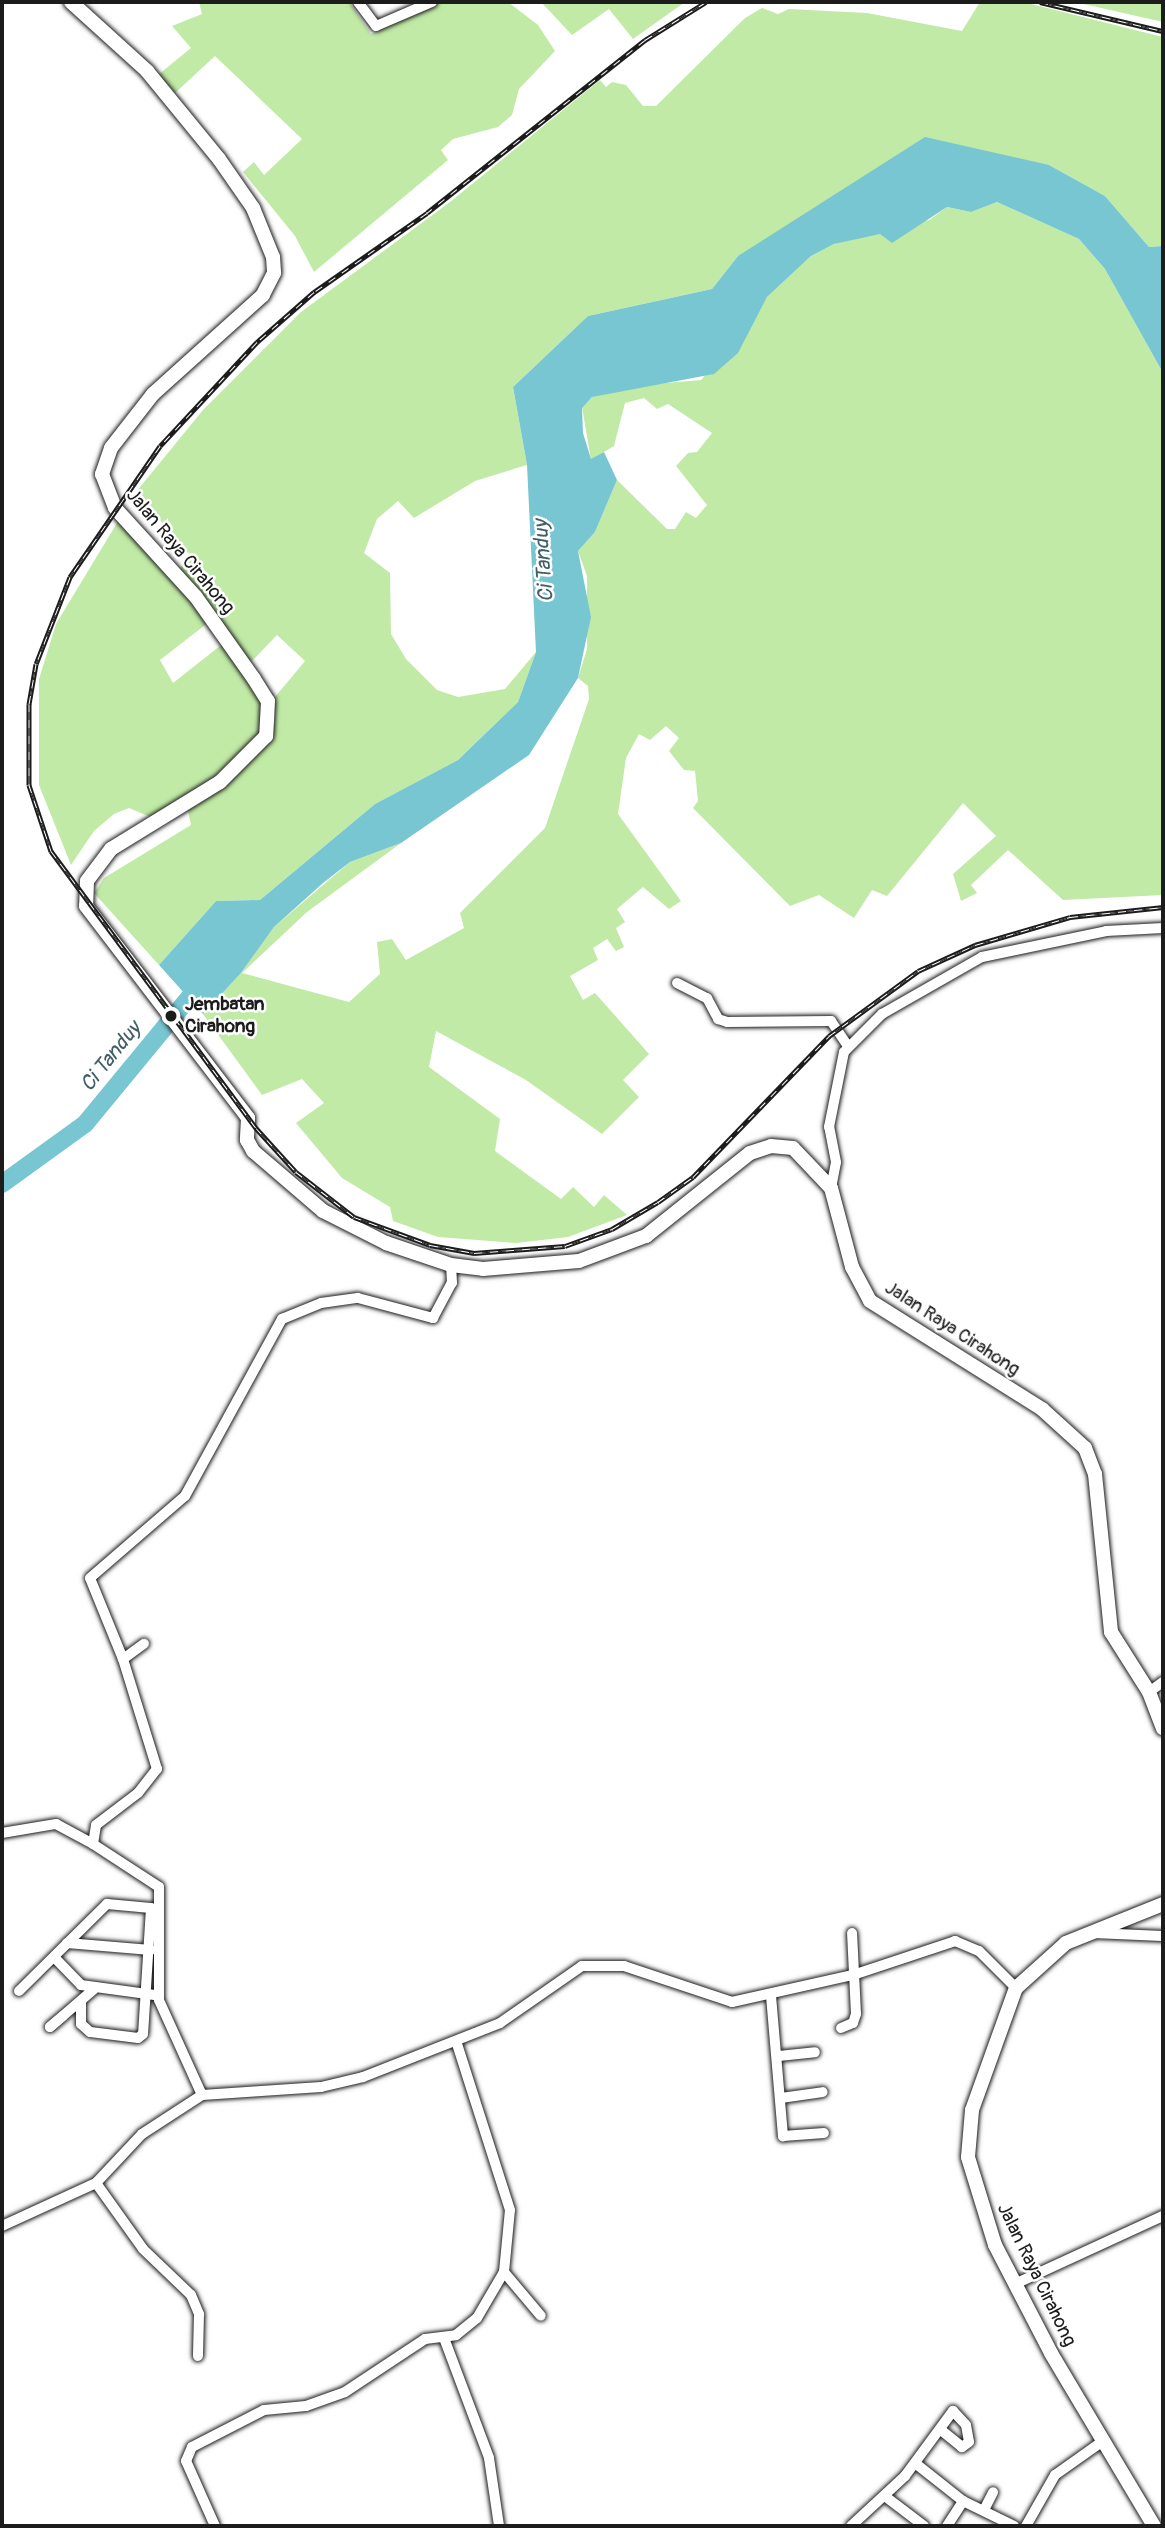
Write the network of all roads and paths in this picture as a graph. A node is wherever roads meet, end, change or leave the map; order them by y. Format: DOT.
graph roads {
  1 [pos="71,2"];
  2 [pos="358,2"];
  3 [pos="432,2"];
  4 [pos="1163,928"];
  5 [pos="677,983"];
  6 [pos="847,1045"];
  7 [pos="831,1188"];
  8 [pos="451,1265"];
  9 [pos="144,1644"];
  10 [pos="123,1660"];
  11 [pos="1163,1682"];
  12 [pos="1149,1692"];
  13 [pos="1163,1728"];
  14 [pos="2,1833"];
  15 [pos="93,1844"];
  16 [pos="1163,1904"];
  17 [pos="852,1933"];
  18 [pos="1090,1933"];
  19 [pos="1163,1936"];
  20 [pos="67,1943"];
  21 [pos="151,1950"];
  22 [pos="54,1957"];
  23 [pos="853,1975"];
  24 [pos="1016,1988"];
  25 [pos="94,1989"];
  26 [pos="19,1991"];
  27 [pos="148,1993"];
  28 [pos="771,1996"];
  29 [pos="159,2000"];
  30 [pos="81,2001"];
  31 [pos="63,2016"];
  32 [pos="841,2028"];
  33 [pos="456,2041"];
  34 [pos="815,2052"];
  35 [pos="779,2056"];
  36 [pos="823,2092"];
  37 [pos="202,2095"];
  38 [pos="781,2098"];
  39 [pos="824,2133"];
  40 [pos="96,2183"];
  41 [pos="1163,2216"];
  42 [pos="2,2226"];
  43 [pos="505,2272"];
  44 [pos="1017,2283"];
  45 [pos="541,2316"];
  46 [pos="444,2338"];
  47 [pos="198,2356"];
  48 [pos="940,2430"];
  49 [pos="1103,2441"];
  50 [pos="915,2463"];
  51 [pos="993,2492"];
  52 [pos="886,2497"];
  53 [pos="963,2501"];
  54 [pos="984,2510"];
  55 [pos="856,2525"];
  56 [pos="215,2526"];
  57 [pos="499,2526"];
  58 [pos="924,2526"];
  59 [pos="947,2526"];
  60 [pos="1012,2526"];
  61 [pos="1026,2526"];
  62 [pos="1154,2526"];
  1 -- 8 [label="street, Jalan Raya Cirahong"];
  2 -- 3 [label="street"];
  4 -- 6 [label="street"];
  5 -- 6 [label="street"];
  6 -- 7 [label="street"];
  7 -- 8 [label="street, Jalan Raya Cirahong"];
  7 -- 12 [label="street, Jalan Raya Cirahong"];
  8 -- 10 [label="street"];
  9 -- 10 [label="street"];
  10 -- 15 [label="street"];
  11 -- 12 [label="street"];
  12 -- 13 [label="street, Jalan Raya Cirahong"];
  14 -- 15 [label="street"];
  15 -- 29 [label="street"];
  16 -- 18 [label="street, Jalan Raya Cirahong"];
  17 -- 23 [label="street"];
  18 -- 19 [label="street"];
  18 -- 24 [label="street, Jalan Raya Cirahong"];
  20 -- 21 [label="street"];
  20 -- 21 [label="street"];
  20 -- 22 [label="street"];
  21 -- 27 [label="street"];
  22 -- 25 [label="street"];
  22 -- 26 [label="street"];
  23 -- 24 [label="street"];
  23 -- 28 [label="street"];
  23 -- 32 [label="street"];
  24 -- 44 [label="street, Jalan Raya Cirahong"];
  25 -- 27 [label="street"];
  25 -- 30 [label="street"];
  27 -- 29 [label="street"];
  27 -- 30 [label="street"];
  28 -- 33 [label="street"];
  28 -- 35 [label="street"];
  29 -- 37 [label="street"];
  30 -- 31 [label="street"];
  33 -- 37 [label="street"];
  33 -- 43 [label="street"];
  34 -- 35 [label="street"];
  35 -- 38 [label="street"];
  36 -- 38 [label="street"];
  37 -- 40 [label="street"];
  38 -- 39 [label="street"];
  40 -- 42 [label="street"];
  40 -- 47 [label="street"];
  41 -- 44 [label="street"];
  43 -- 45 [label="street"];
  43 -- 46 [label="street"];
  44 -- 49 [label="street, Jalan Raya Cirahong"];
  46 -- 56 [label="street"];
  46 -- 57 [label="street"];
  48 -- 50 [label="street"];
  49 -- 61 [label="street"];
  49 -- 62 [label="street, Jalan Raya Cirahong"];
  50 -- 52 [label="street"];
  50 -- 53 [label="street"];
  51 -- 54 [label="street"];
  52 -- 55 [label="street"];
  52 -- 58 [label="street"];
  53 -- 54 [label="street"];
  53 -- 59 [label="street"];
  54 -- 60 [label="street"];
}
